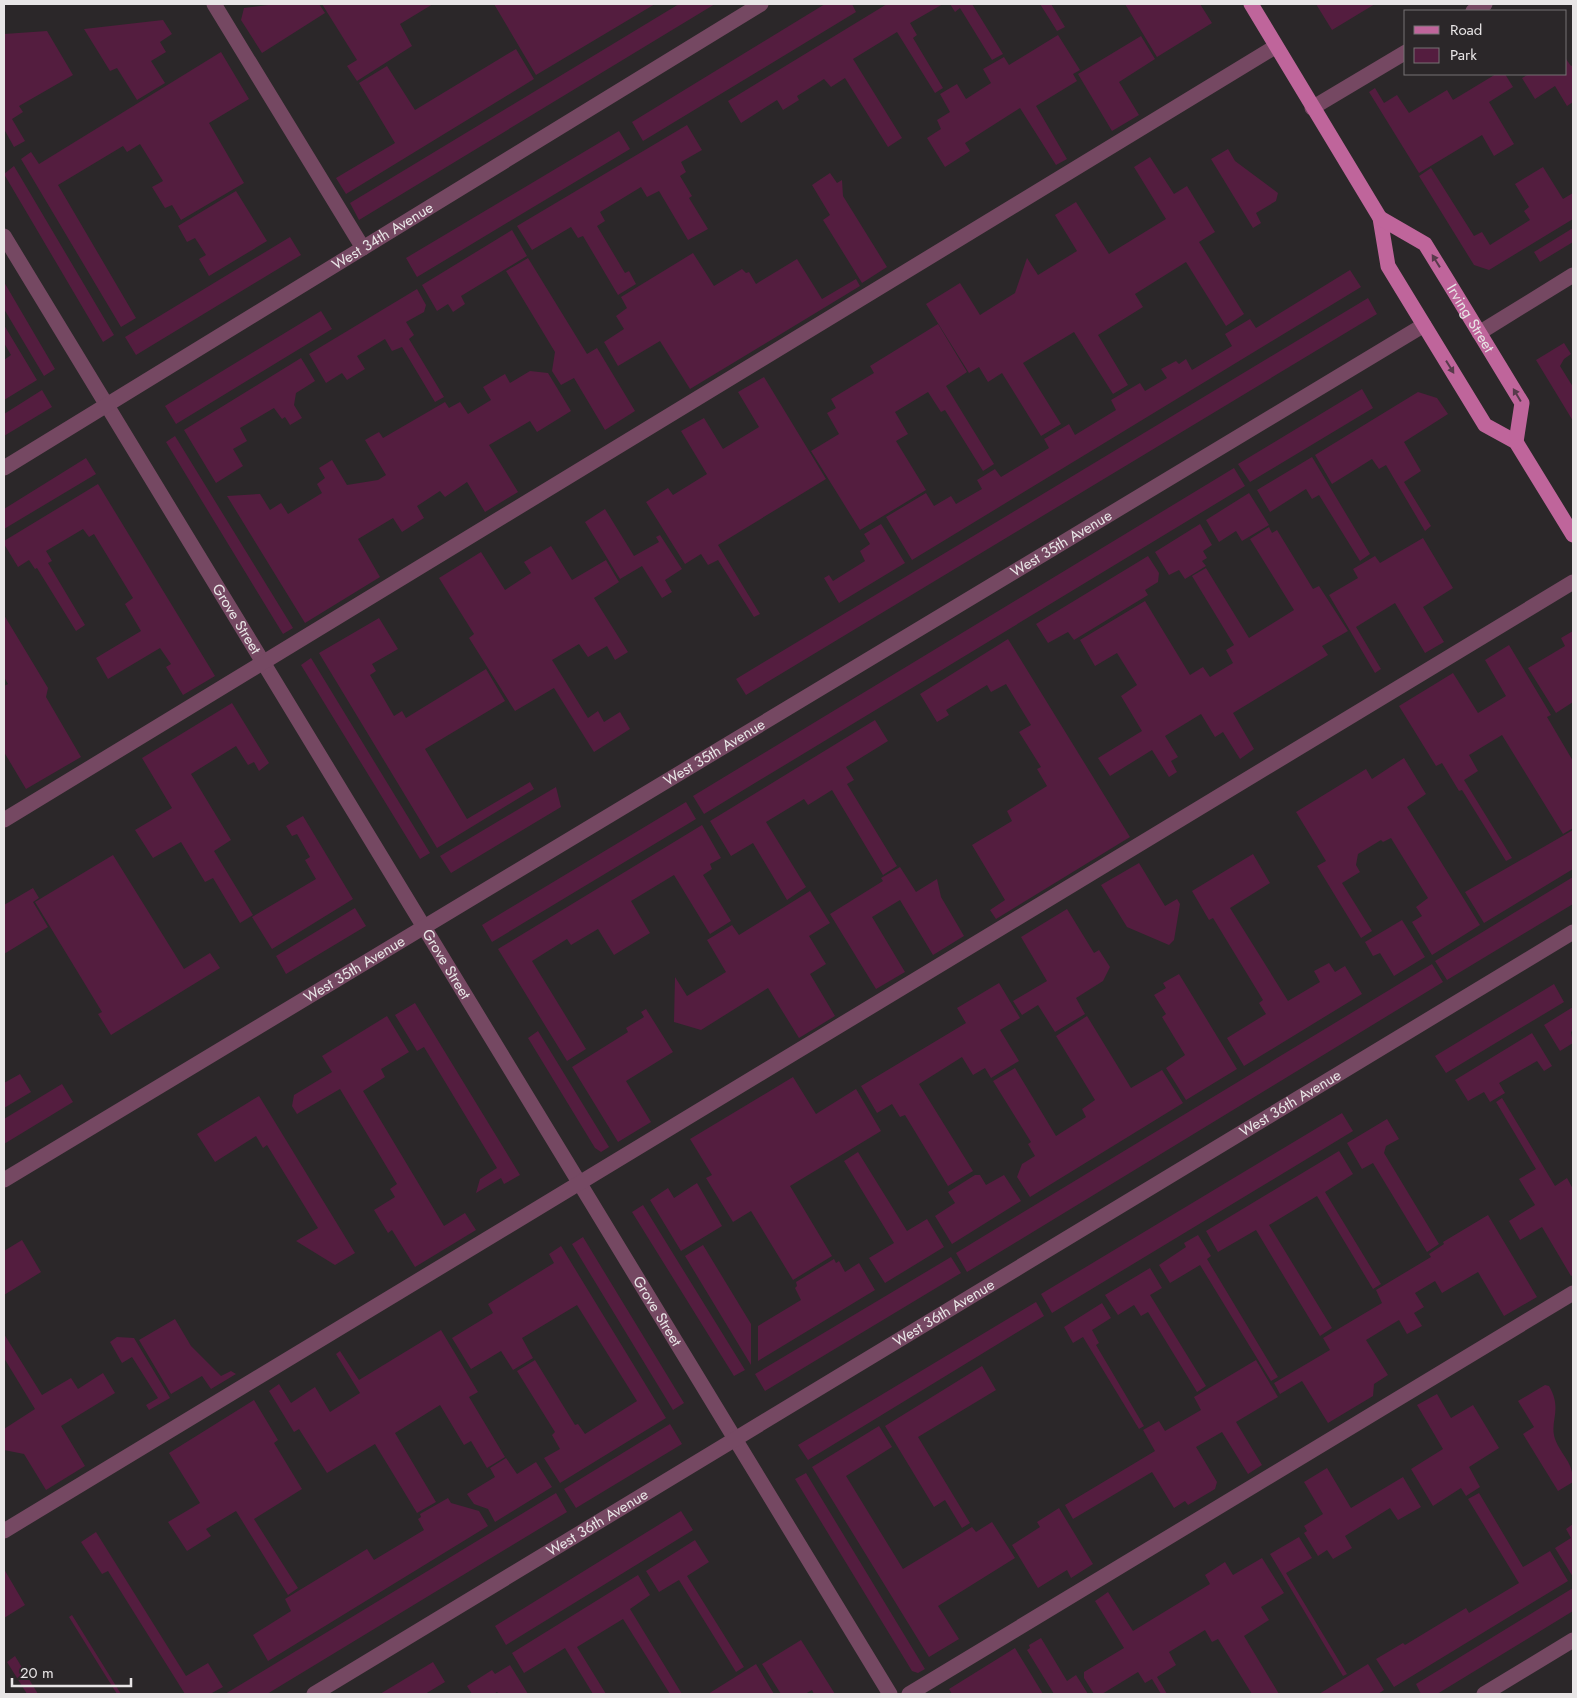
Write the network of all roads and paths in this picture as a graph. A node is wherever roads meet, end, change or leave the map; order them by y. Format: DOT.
graph roads {
  1 [pos="214,4"];
  2 [pos="761,4"];
  3 [pos="1251,4"];
  4 [pos="1485,4"];
  5 [pos="1474,10"];
  6 [pos="1275,48"];
  7 [pos="1404,53"];
  8 [pos="1312,108"];
  9 [pos="1380,218"];
  10 [pos="4,236"];
  11 [pos="362,248"];
  12 [pos="1573,275"];
  13 [pos="1424,325"];
  14 [pos="1479,333"];
  15 [pos="106,405"];
  16 [pos="1516,442"];
  17 [pos="4,468"];
  18 [pos="1573,535"];
  19 [pos="1573,582"];
  20 [pos="263,662"];
  21 [pos="4,820"];
  22 [pos="424,927"];
  23 [pos="1573,932"];
  24 [pos="4,1180"];
  25 [pos="579,1183"];
  26 [pos="1573,1293"];
  27 [pos="735,1439"];
  28 [pos="4,1531"];
  29 [pos="1573,1640"];
  30 [pos="314,1694"];
  31 [pos="890,1694"];
  32 [pos="909,1694"];
  33 [pos="1484,1694"];
  1 -- 11 [label="street"];
  2 -- 11 [label="street, West 34th Avenue"];
  3 -- 6 [label="main road, Irving Street"];
  4 -- 5 [label="street"];
  6 -- 8 [label="main road, Irving Street"];
  6 -- 20 [label="street"];
  7 -- 8 [label="street"];
  8 -- 9 [label="main road, Irving Street"];
  9 -- 13 [label="main road, Irving Street"];
  14 -- 9 [label="main road, Irving Street, one-way"];
  10 -- 15 [label="street, Grove Street"];
  11 -- 15 [label="street, West 34th Avenue"];
  12 -- 14 [label="street"];
  13 -- 16 [label="main road, Irving Street, one-way"];
  13 -- 22 [label="street, West 35th Avenue"];
  16 -- 14 [label="main road, Irving Street, one-way"];
  15 -- 17 [label="street, West 34th Avenue"];
  15 -- 20 [label="street, Grove Street"];
  16 -- 18 [label="main road, Irving Street"];
  19 -- 25 [label="street"];
  20 -- 21 [label="street"];
  20 -- 22 [label="street, Grove Street"];
  22 -- 24 [label="street, West 35th Avenue"];
  22 -- 25 [label="street, Grove Street"];
  23 -- 27 [label="street, West 36th Avenue"];
  25 -- 27 [label="street, Grove Street"];
  25 -- 28 [label="street"];
  26 -- 32 [label="street"];
  27 -- 30 [label="street, West 36th Avenue"];
  27 -- 31 [label="street, Grove Street"];
  29 -- 33 [label="street"];
}
